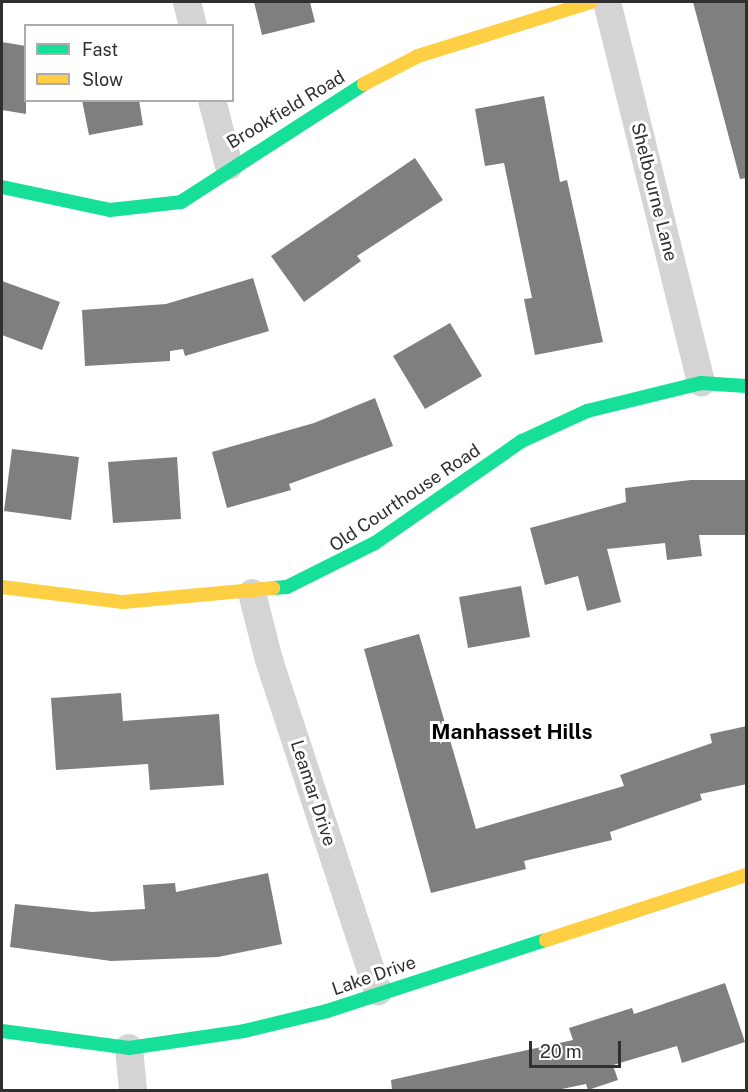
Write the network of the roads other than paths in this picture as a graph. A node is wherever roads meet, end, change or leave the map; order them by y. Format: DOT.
graph roads {
  1 [pos="187,2"];
  2 [pos="591,2"];
  3 [pos="607,2"];
  4 [pos="192,24"];
  5 [pos="213,102"];
  6 [pos="229,166"];
  7 [pos="2,187"];
  8 [pos="701,383"];
  9 [pos="747,386"];
  10 [pos="2,587"];
  11 [pos="252,593"];
  12 [pos="747,875"];
  13 [pos="378,992"];
  14 [pos="2,1031"];
  15 [pos="129,1048"];
  16 [pos="133,1090"];
  1 -- 4 [label="street"];
  2 -- 6 [label="street, Brookfield Road"];
  3 -- 8 [label="street, Shelbourne Lane"];
  5 -- 6 [label="street"];
  6 -- 7 [label="street, Brookfield Road"];
  8 -- 9 [label="street, Old Courthouse Road"];
  8 -- 11 [label="street, Old Courthouse Road"];
  10 -- 11 [label="street, Old Courthouse Road"];
  11 -- 13 [label="street, Leamar Drive"];
  12 -- 13 [label="street, Lake Drive"];
  13 -- 15 [label="street, Lake Drive"];
  14 -- 15 [label="street, Lake Drive"];
  15 -- 16 [label="street"];
}
